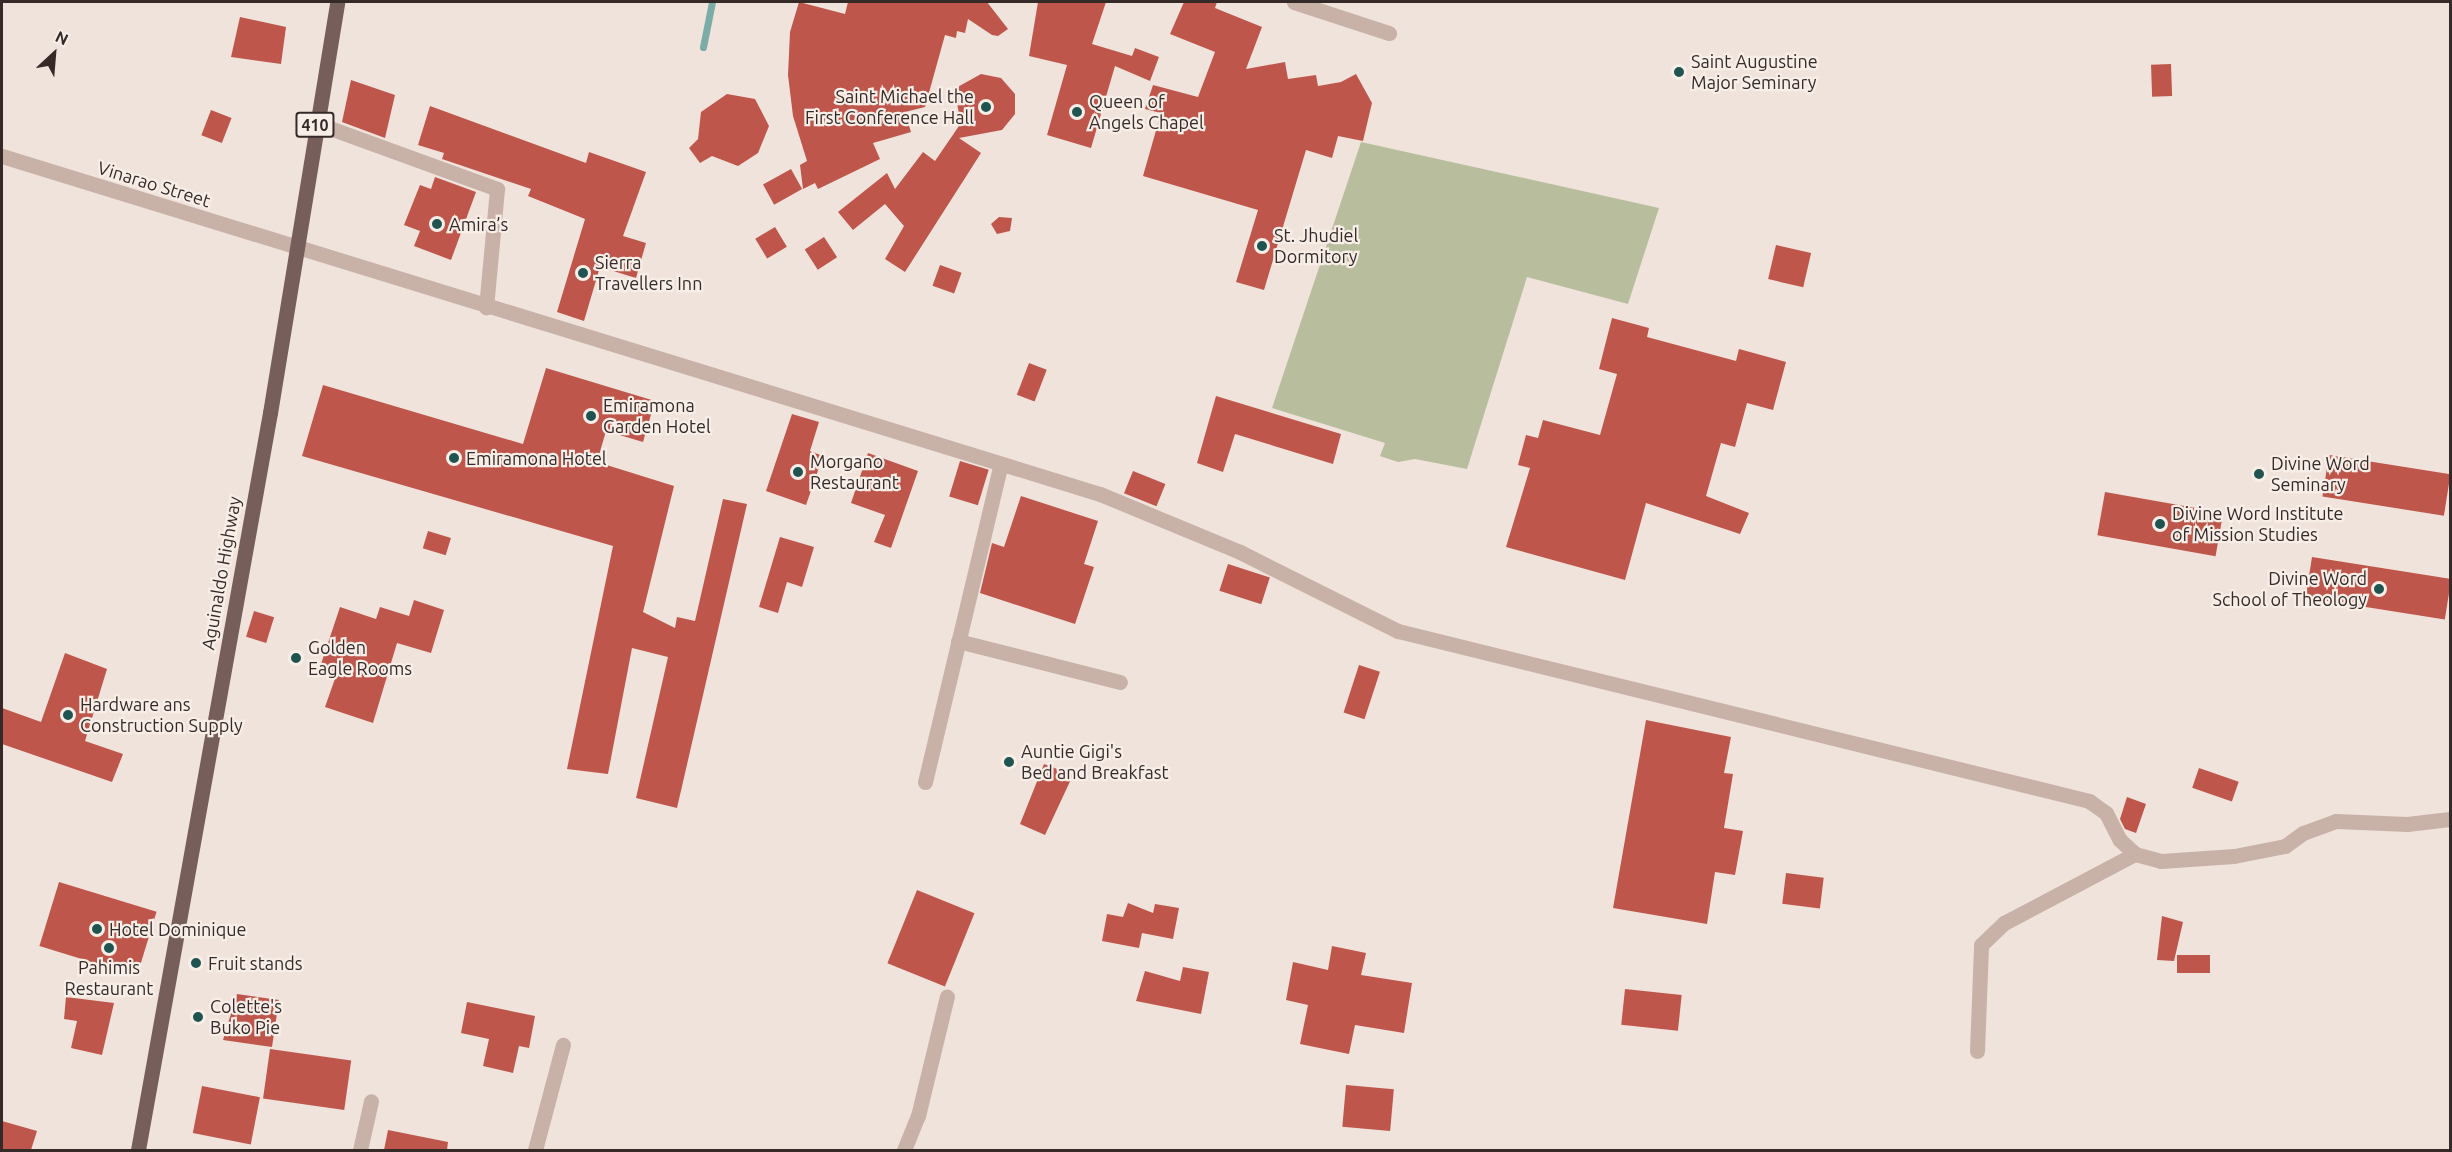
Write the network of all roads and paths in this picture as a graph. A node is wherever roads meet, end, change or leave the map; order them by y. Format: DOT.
graph roads {
  1 [pos="337,2"];
  2 [pos="1294,2"];
  3 [pos="1389,33"];
  4 [pos="315,123"];
  5 [pos="2,156"];
  6 [pos="296,248"];
  7 [pos="486,306"];
  8 [pos="1001,464"];
  9 [pos="958,640"];
  10 [pos="1120,682"];
  11 [pos="925,782"];
  12 [pos="2451,819"];
  13 [pos="2135,854"];
  14 [pos="947,996"];
  15 [pos="562,1045"];
  16 [pos="1977,1051"];
  17 [pos="371,1101"];
  18 [pos="138,1150"];
  19 [pos="360,1150"];
  20 [pos="534,1150"];
  21 [pos="904,1150"];
  1 -- 4 [label="main road, Aguinaldo Highway / 410"];
  2 -- 3 [label="street"];
  4 -- 6 [label="main road, Aguinaldo Highway / 410"];
  4 -- 7 [label="street"];
  5 -- 6 [label="street, Vinarao Street"];
  6 -- 7 [label="street, Vinarao Street"];
  6 -- 18 [label="main road, Aguinaldo Highway / 410"];
  7 -- 8 [label="street, Vinarao Street"];
  8 -- 9 [label="street"];
  8 -- 13 [label="street, Vinarao Street"];
  9 -- 10 [label="street"];
  9 -- 11 [label="street"];
  12 -- 13 [label="street"];
  13 -- 16 [label="street"];
  14 -- 21 [label="street"];
  15 -- 20 [label="street"];
  17 -- 19 [label="street"];
}
